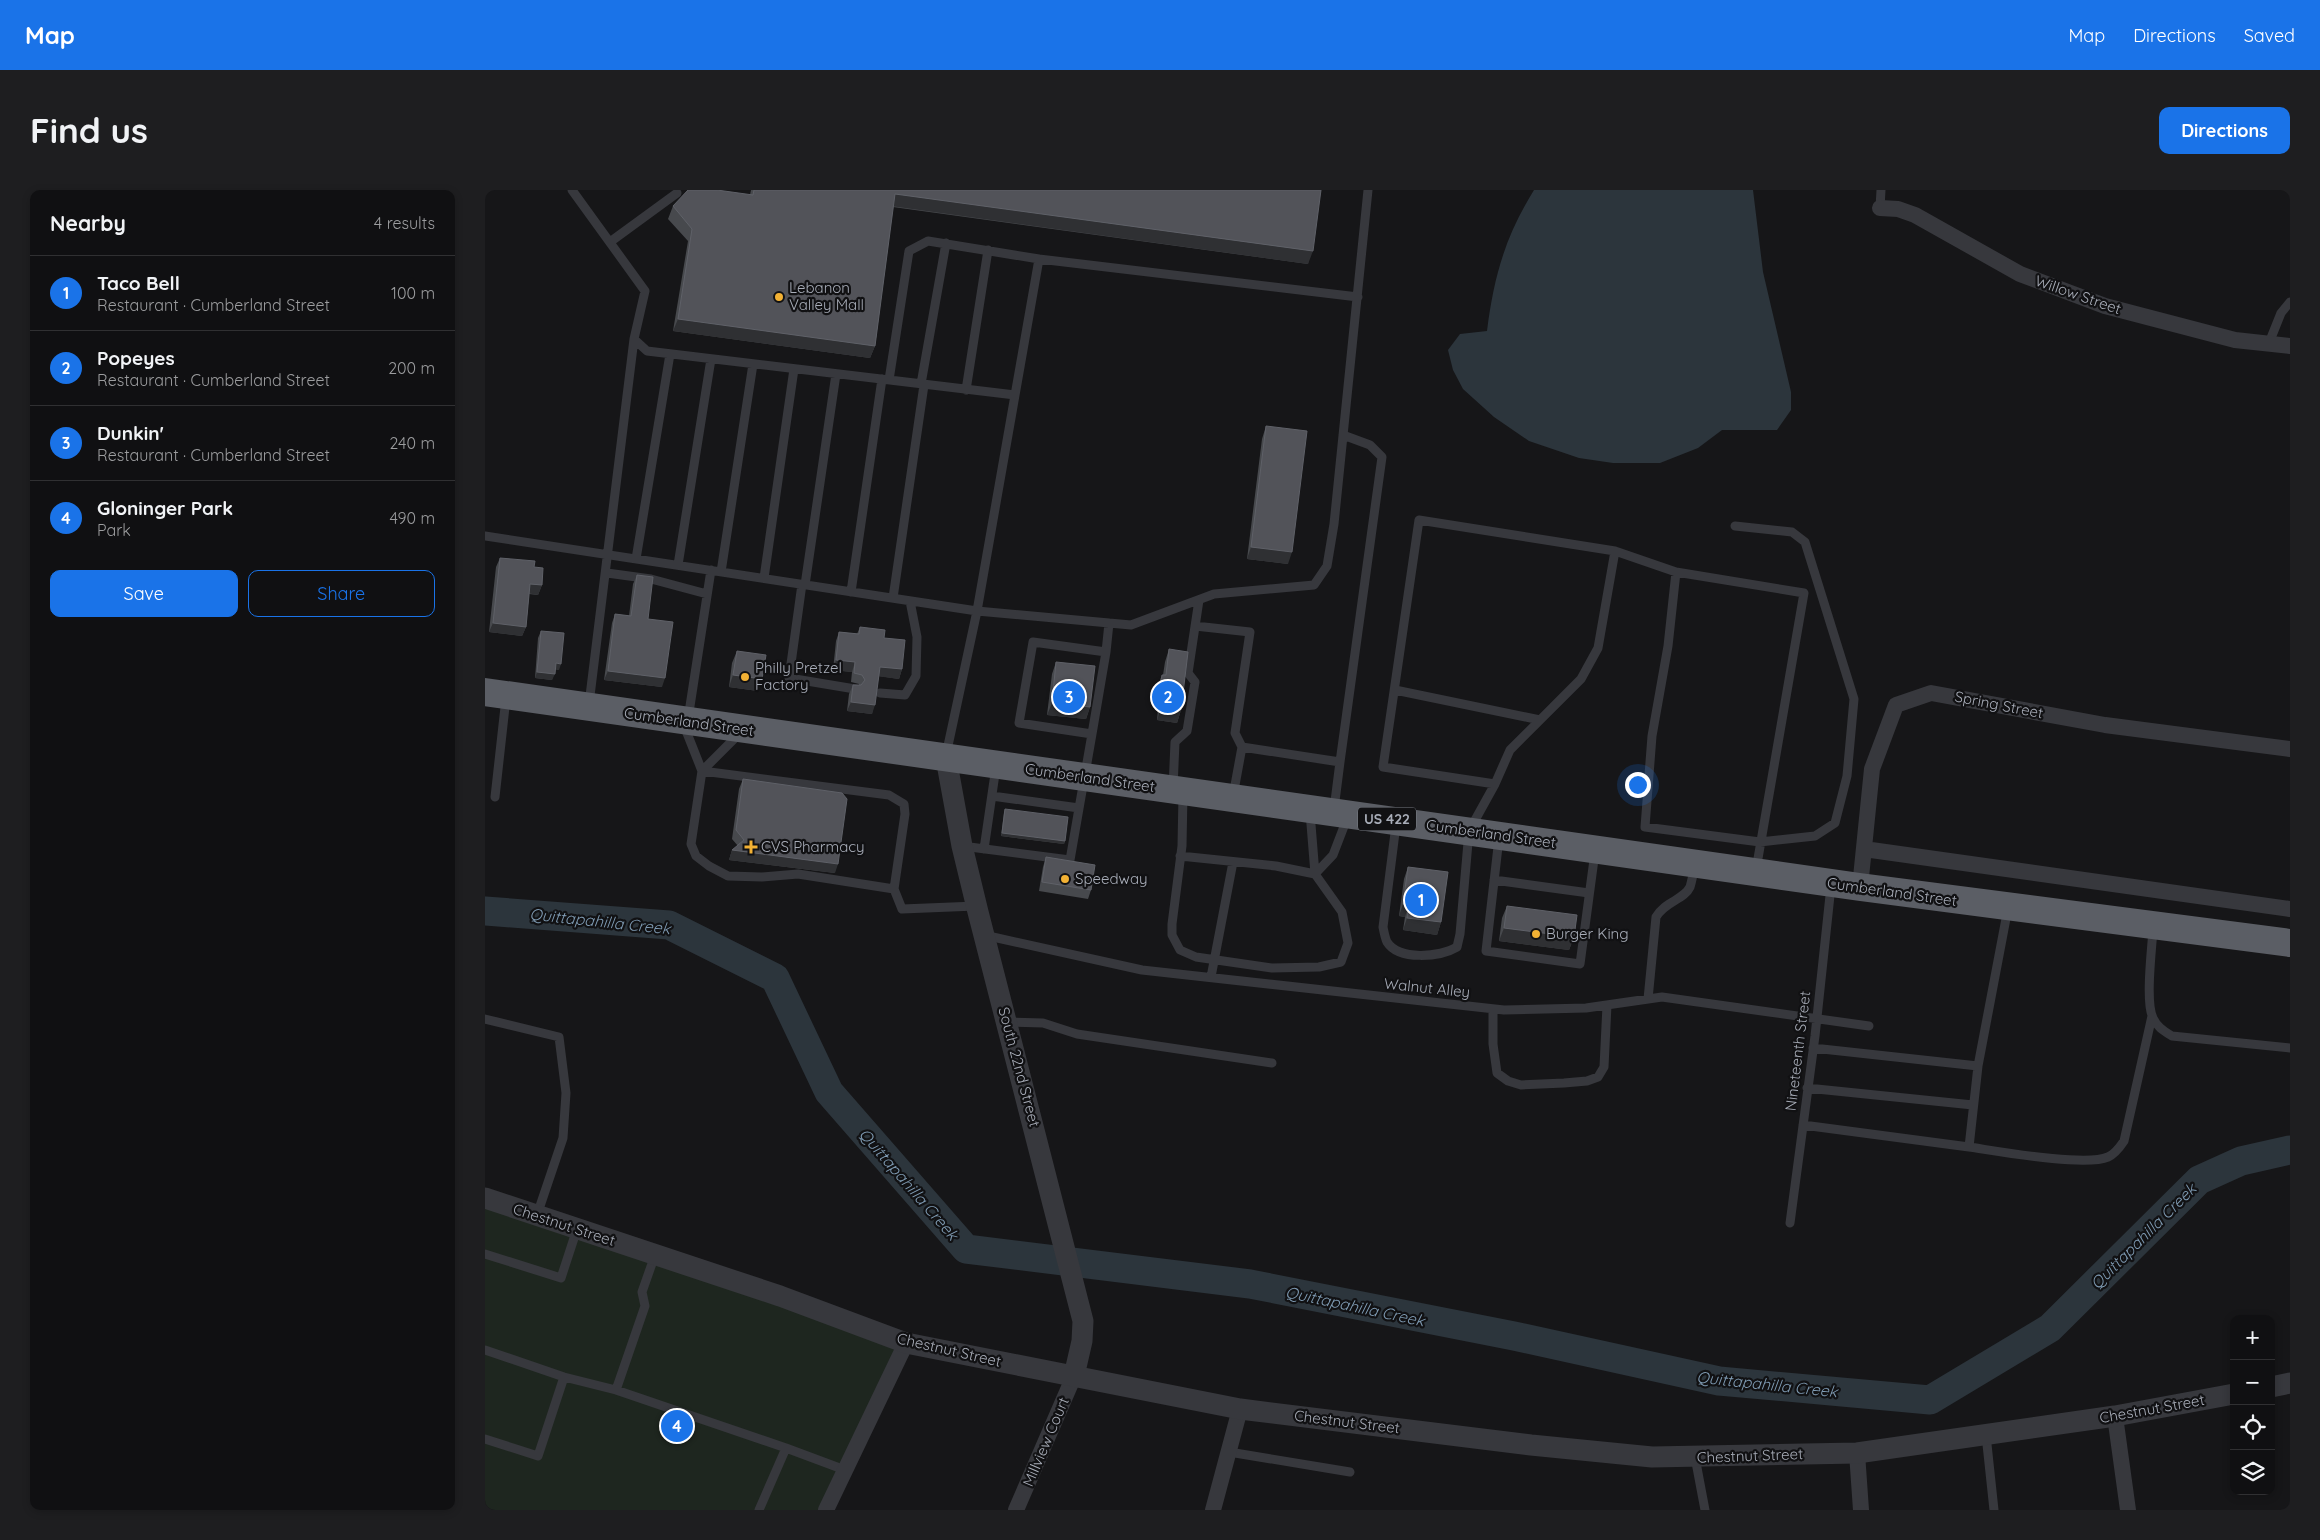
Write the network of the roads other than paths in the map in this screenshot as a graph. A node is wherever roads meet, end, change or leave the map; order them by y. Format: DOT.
graph roads {
  1 [pos="572,190"];
  2 [pos="1368,190"];
  3 [pos="1881,190"];
  4 [pos="677,193"];
  5 [pos="1880,208"];
  6 [pos="610,242"];
  7 [pos="946,243"];
  8 [pos="988,250"];
  9 [pos="1039,258"];
  10 [pos="1357,297"];
  11 [pos="2290,302"];
  12 [pos="634,339"];
  13 [pos="2269,343"];
  14 [pos="2290,346"];
  15 [pos="670,354"];
  16 [pos="711,359"];
  17 [pos="753,364"];
  18 [pos="794,369"];
  19 [pos="836,374"];
  20 [pos="885,380"];
  21 [pos="923,384"];
  22 [pos="966,390"];
  23 [pos="1015,395"];
  24 [pos="1343,434"];
  25 [pos="1735,526"];
  26 [pos="485,536"];
  27 [pos="1615,551"];
  28 [pos="606,554"];
  29 [pos="637,559"];
  30 [pos="678,565"];
  31 [pos="711,570"];
  32 [pos="721,572"];
  33 [pos="1677,572"];
  34 [pos="607,573"];
  35 [pos="764,578"];
  36 [pos="803,584"];
  37 [pos="851,592"];
  38 [pos="1804,593"];
  39 [pos="707,594"];
  40 [pos="1822,594"];
  41 [pos="893,598"];
  42 [pos="1199,600"];
  43 [pos="910,601"];
  44 [pos="977,611"];
  45 [pos="1109,623"];
  46 [pos="1195,626"];
  47 [pos="1105,652"];
  48 [pos="855,689"];
  49 [pos="1395,690"];
  50 [pos="880,693"];
  51 [pos="495,694"];
  52 [pos="589,707"];
  53 [pos="1540,720"];
  54 [pos="685,721"];
  55 [pos="743,730"];
  56 [pos="1093,734"];
  57 [pos="1242,747"];
  58 [pos="2290,749"];
  59 [pos="946,758"];
  60 [pos="1340,762"];
  61 [pos="997,765"];
  62 [pos="702,772"];
  63 [pos="1084,778"];
  64 [pos="1495,784"];
  65 [pos="1178,791"];
  66 [pos="992,796"];
  67 [pos="495,797"];
  68 [pos="1233,798"];
  69 [pos="1079,808"];
  70 [pos="1331,811"];
  71 [pos="1396,821"];
  72 [pos="1469,831"];
  73 [pos="1499,836"];
  74 [pos="1760,842"];
  75 [pos="962,846"];
  76 [pos="984,849"];
  77 [pos="1595,849"];
  78 [pos="1863,849"];
  79 [pos="1181,856"];
  80 [pos="1233,862"];
  81 [pos="1695,864"];
  82 [pos="1755,872"];
  83 [pos="1315,874"];
  84 [pos="1494,880"];
  85 [pos="1831,883"];
  86 [pos="1860,887"];
  87 [pos="894,889"];
  88 [pos="1589,893"];
  89 [pos="977,906"];
  90 [pos="2008,908"];
  91 [pos="2290,908"];
  92 [pos="2153,926"];
  93 [pos="984,934"];
  94 [pos="2290,943"];
  95 [pos="1214,959"];
  96 [pos="1211,977"];
  97 [pos="1648,999"];
  98 [pos="1607,1005"];
  99 [pos="1493,1009"];
  100 [pos="2152,1016"];
  101 [pos="485,1019"];
  102 [pos="1816,1019"];
  103 [pos="1007,1022"];
  104 [pos="1869,1026"];
  105 [pos="1813,1048"];
  106 [pos="2290,1048"];
  107 [pos="1272,1063"];
  108 [pos="1978,1066"];
  109 [pos="1807,1088"];
  110 [pos="1973,1105"];
  111 [pos="1803,1125"];
  112 [pos="1969,1147"];
  113 [pos="485,1198"];
  114 [pos="537,1215"];
  115 [pos="1790,1223"];
  116 [pos="577,1229"];
  117 [pos="485,1254"];
  118 [pos="655,1255"];
  119 [pos="906,1343"];
  120 [pos="485,1350"];
  121 [pos="1074,1376"];
  122 [pos="564,1377"];
  123 [pos="2290,1383"];
  124 [pos="2275,1386"];
  125 [pos="616,1390"];
  126 [pos="2230,1395"];
  127 [pos="1240,1409"];
  128 [pos="2115,1416"];
  129 [pos="1986,1435"];
  130 [pos="485,1439"];
  131 [pos="786,1448"];
  132 [pos="1229,1452"];
  133 [pos="1857,1453"];
  134 [pos="1695,1457"];
  135 [pos="845,1470"];
  136 [pos="1350,1472"];
  137 [pos="1017,1509"];
  138 [pos="759,1510"];
  139 [pos="826,1510"];
  140 [pos="1213,1510"];
  141 [pos="1705,1510"];
  142 [pos="1861,1510"];
  143 [pos="1995,1510"];
  144 [pos="2128,1510"];
  1 -- 6 [label="lane"];
  2 -- 10 [label="lane"];
  3 -- 5 [label="lane"];
  4 -- 6 [label="lane"];
  5 -- 13 [label="street, Willow Street"];
  6 -- 12 [label="lane"];
  7 -- 8 [label="lane"];
  7 -- 20 [label="lane"];
  7 -- 21 [label="lane"];
  8 -- 9 [label="lane"];
  8 -- 22 [label="lane"];
  9 -- 10 [label="lane"];
  9 -- 23 [label="lane"];
  10 -- 24 [label="lane"];
  11 -- 13 [label="lane"];
  12 -- 15 [label="lane"];
  12 -- 28 [label="lane"];
  13 -- 14 [label="street, Willow Street"];
  15 -- 16 [label="lane"];
  15 -- 29 [label="lane"];
  16 -- 17 [label="lane"];
  16 -- 30 [label="lane"];
  17 -- 18 [label="lane"];
  17 -- 32 [label="lane"];
  18 -- 19 [label="lane"];
  18 -- 35 [label="lane"];
  19 -- 20 [label="lane"];
  19 -- 36 [label="lane"];
  20 -- 21 [label="lane"];
  20 -- 37 [label="lane"];
  21 -- 22 [label="lane"];
  21 -- 41 [label="lane"];
  22 -- 23 [label="lane"];
  23 -- 44 [label="lane"];
  24 -- 42 [label="lane"];
  24 -- 60 [label="lane"];
  25 -- 40 [label="lane"];
  26 -- 28 [label="lane"];
  27 -- 33 [label="lane"];
  27 -- 49 [label="lane"];
  27 -- 53 [label="lane"];
  28 -- 29 [label="lane"];
  28 -- 34 [label="lane"];
  29 -- 30 [label="lane"];
  30 -- 31 [label="lane"];
  31 -- 32 [label="lane"];
  31 -- 39 [label="lane"];
  32 -- 35 [label="lane"];
  33 -- 38 [label="lane"];
  33 -- 74 [label="lane"];
  34 -- 39 [label="lane"];
  34 -- 52 [label="lane"];
  35 -- 36 [label="lane"];
  36 -- 37 [label="lane"];
  36 -- 48 [label="lane"];
  37 -- 41 [label="lane"];
  38 -- 40 [label="lane"];
  38 -- 74 [label="lane"];
  39 -- 54 [label="lane"];
  40 -- 74 [label="lane"];
  41 -- 43 [label="lane"];
  42 -- 45 [label="lane"];
  42 -- 46 [label="lane"];
  43 -- 44 [label="lane"];
  43 -- 50 [label="lane"];
  44 -- 45 [label="lane"];
  44 -- 59 [label="lane"];
  45 -- 47 [label="lane"];
  46 -- 57 [label="lane"];
  46 -- 65 [label="lane"];
  47 -- 56 [label="lane"];
  47 -- 56 [label="lane"];
  49 -- 53 [label="lane"];
  49 -- 64 [label="lane"];
  51 -- 52 [label="highway, Cumberland Street / US 422"];
  51 -- 67 [label="lane"];
  52 -- 54 [label="highway, Cumberland Street / US 422"];
  53 -- 64 [label="lane"];
  54 -- 55 [label="highway, Cumberland Street / US 422"];
  54 -- 62 [label="lane"];
  55 -- 59 [label="highway, Cumberland Street / US 422"];
  55 -- 62 [label="lane"];
  56 -- 63 [label="lane"];
  57 -- 60 [label="lane"];
  57 -- 68 [label="lane"];
  58 -- 78 [label="street, Spring Street"];
  59 -- 61 [label="highway, Cumberland Street / US 422"];
  59 -- 75 [label="street, South 22nd Street"];
  60 -- 70 [label="lane"];
  61 -- 63 [label="highway, Cumberland Street / US 422"];
  61 -- 66 [label="lane"];
  62 -- 87 [label="lane"];
  62 -- 87 [label="lane"];
  63 -- 65 [label="highway, Cumberland Street / US 422"];
  63 -- 69 [label="lane"];
  64 -- 72 [label="lane"];
  65 -- 68 [label="highway, Cumberland Street / US 422"];
  65 -- 79 [label="lane"];
  66 -- 69 [label="lane"];
  66 -- 76 [label="lane"];
  68 -- 70 [label="highway, Cumberland Street / US 422"];
  69 -- 76 [label="lane"];
  70 -- 71 [label="highway, Cumberland Street / US 422"];
  70 -- 83 [label="lane"];
  70 -- 83 [label="lane"];
  71 -- 72 [label="highway, Cumberland Street / US 422"];
  71 -- 72 [label="lane"];
  72 -- 73 [label="highway, Cumberland Street / US 422"];
  73 -- 77 [label="highway, Cumberland Street / US 422"];
  73 -- 84 [label="lane"];
  74 -- 82 [label="lane"];
  75 -- 76 [label="lane"];
  75 -- 89 [label="street, South 22nd Street"];
  77 -- 81 [label="highway, Cumberland Street / US 422"];
  77 -- 88 [label="lane"];
  78 -- 86 [label="street, Spring Street"];
  78 -- 91 [label="street"];
  79 -- 80 [label="lane"];
  79 -- 95 [label="lane"];
  80 -- 83 [label="lane"];
  80 -- 95 [label="lane"];
  81 -- 82 [label="highway, Cumberland Street / US 422"];
  81 -- 97 [label="lane"];
  82 -- 85 [label="highway, Cumberland Street / US 422"];
  83 -- 95 [label="lane"];
  84 -- 88 [label="lane"];
  84 -- 88 [label="lane"];
  85 -- 86 [label="highway, Cumberland Street / US 422"];
  85 -- 102 [label="lane, Nineteenth Street"];
  86 -- 90 [label="highway, Cumberland Street / US 422"];
  87 -- 89 [label="lane"];
  89 -- 93 [label="street, South 22nd Street"];
  90 -- 92 [label="highway, Cumberland Street / US 422"];
  90 -- 108 [label="lane"];
  92 -- 94 [label="highway, Cumberland Street / US 422"];
  92 -- 100 [label="lane"];
  93 -- 96 [label="lane, Walnut Alley"];
  93 -- 103 [label="street, South 22nd Street"];
  95 -- 96 [label="lane"];
  96 -- 99 [label="lane, Walnut Alley"];
  97 -- 98 [label="lane, Walnut Alley"];
  97 -- 102 [label="lane, Walnut Alley"];
  98 -- 99 [label="lane, Walnut Alley"];
  98 -- 99 [label="lane"];
  100 -- 106 [label="lane"];
  100 -- 112 [label="lane"];
  101 -- 114 [label="lane"];
  102 -- 104 [label="lane, Walnut Alley"];
  102 -- 105 [label="lane, Nineteenth Street"];
  103 -- 107 [label="lane"];
  103 -- 121 [label="street, South 22nd Street"];
  105 -- 108 [label="lane"];
  105 -- 109 [label="lane, Nineteenth Street"];
  108 -- 110 [label="lane"];
  109 -- 110 [label="lane"];
  109 -- 111 [label="lane, Nineteenth Street"];
  110 -- 112 [label="lane"];
  111 -- 112 [label="lane"];
  111 -- 115 [label="lane, Nineteenth Street"];
  113 -- 114 [label="street, Chestnut Street"];
  114 -- 116 [label="street, Chestnut Street"];
  116 -- 117 [label="lane"];
  116 -- 118 [label="street, Chestnut Street"];
  118 -- 119 [label="street, Chestnut Street"];
  118 -- 125 [label="lane"];
  119 -- 121 [label="street, Chestnut Street"];
  119 -- 135 [label="street"];
  120 -- 122 [label="lane"];
  121 -- 127 [label="street, Chestnut Street"];
  121 -- 137 [label="street, Millview Court"];
  122 -- 125 [label="lane"];
  122 -- 130 [label="lane"];
  123 -- 124 [label="street"];
  125 -- 131 [label="lane"];
  126 -- 128 [label="street, Chestnut Street"];
  127 -- 132 [label="street"];
  127 -- 134 [label="street, Chestnut Street"];
  128 -- 129 [label="street, Chestnut Street"];
  128 -- 144 [label="street"];
  129 -- 133 [label="street, Chestnut Street"];
  129 -- 143 [label="lane"];
  131 -- 135 [label="lane"];
  131 -- 138 [label="lane"];
  132 -- 136 [label="lane"];
  132 -- 140 [label="street"];
  133 -- 134 [label="street, Chestnut Street"];
  133 -- 142 [label="street"];
  134 -- 141 [label="lane"];
  135 -- 139 [label="street"];
}
